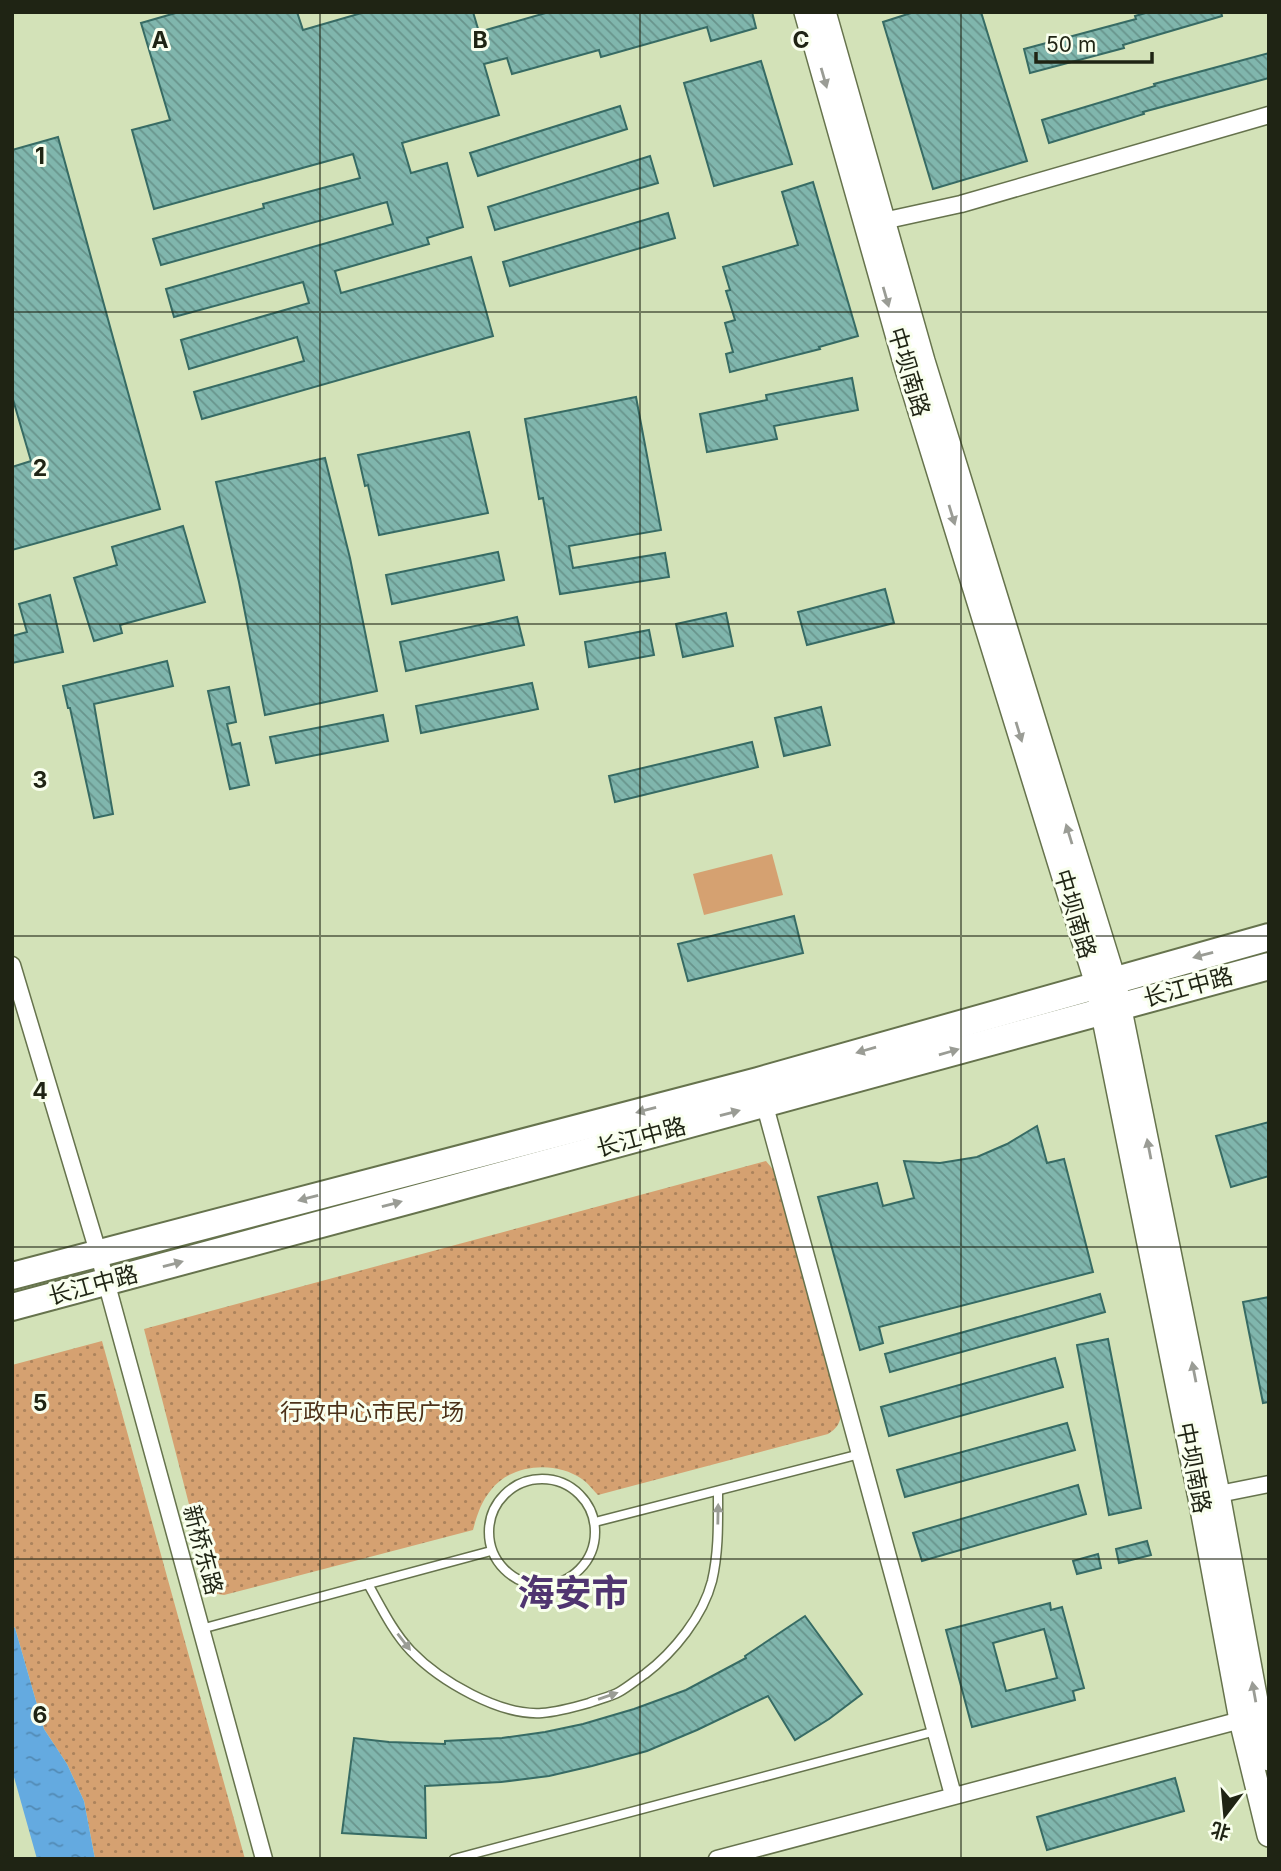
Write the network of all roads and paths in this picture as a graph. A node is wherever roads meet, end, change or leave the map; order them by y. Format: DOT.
graph roads {
  1 [pos="806,12"];
  2 [pos="824,12"];
  3 [pos="1269,115"];
  4 [pos="883,221"];
  5 [pos="1269,937"];
  6 [pos="12,965"];
  7 [pos="1269,966"];
  8 [pos="1108,995"];
  9 [pos="761,1092"];
  10 [pos="98,1252"];
  11 [pos="12,1276"];
  12 [pos="106,1282"];
  13 [pos="12,1307"];
  14 [pos="860,1454"];
  15 [pos="1269,1484"];
  16 [pos="718,1491"];
  17 [pos="1200,1498"];
  18 [pos="595,1522"];
  19 [pos="491,1552"];
  20 [pos="368,1584"];
  21 [pos="201,1629"];
  22 [pos="1241,1720"];
  23 [pos="936,1731"];
  24 [pos="1269,1759"];
  25 [pos="953,1795"];
  26 [pos="1269,1835"];
  27 [pos="264,1859"];
  28 [pos="454,1859"];
  29 [pos="718,1859"];
  1 -- 8 [label="main road, 中坝南路, one-way"];
  2 -- 4 [label="main road, 中坝南路"];
  3 -- 4 [label="street"];
  8 -- 4 [label="main road, 中坝南路, one-way"];
  5 -- 8 [label="main road, 长江中路, one-way"];
  6 -- 10 [label="street, 新桥东路"];
  7 -- 8 [label="main road, 长江中路"];
  8 -- 9 [label="main road, 长江中路"];
  8 -- 17 [label="main road, 中坝南路"];
  24 -- 8 [label="main road, 中坝南路, one-way"];
  9 -- 10 [label="main road, 长江中路, one-way"];
  12 -- 9 [label="main road, 长江中路, one-way"];
  9 -- 14 [label="street"];
  10 -- 11 [label="main road, 长江中路"];
  10 -- 12 [label="street, 新桥东路"];
  12 -- 13 [label="main road, 长江中路"];
  12 -- 21 [label="street, 新桥东路"];
  14 -- 16 [label="lane"];
  14 -- 23 [label="street"];
  15 -- 17 [label="street"];
  16 -- 18 [label="lane"];
  20 -- 16 [label="lane, one-way"];
  17 -- 22 [label="main road, 中坝南路"];
  18 -- 19 [label="lane"];
  18 -- 19 [label="lane"];
  19 -- 20 [label="lane"];
  20 -- 21 [label="lane"];
  21 -- 27 [label="street, 新桥东路"];
  22 -- 25 [label="street"];
  22 -- 26 [label="main road, 中坝南路"];
  23 -- 25 [label="street"];
  23 -- 28 [label="lane"];
  25 -- 29 [label="street"];
}
